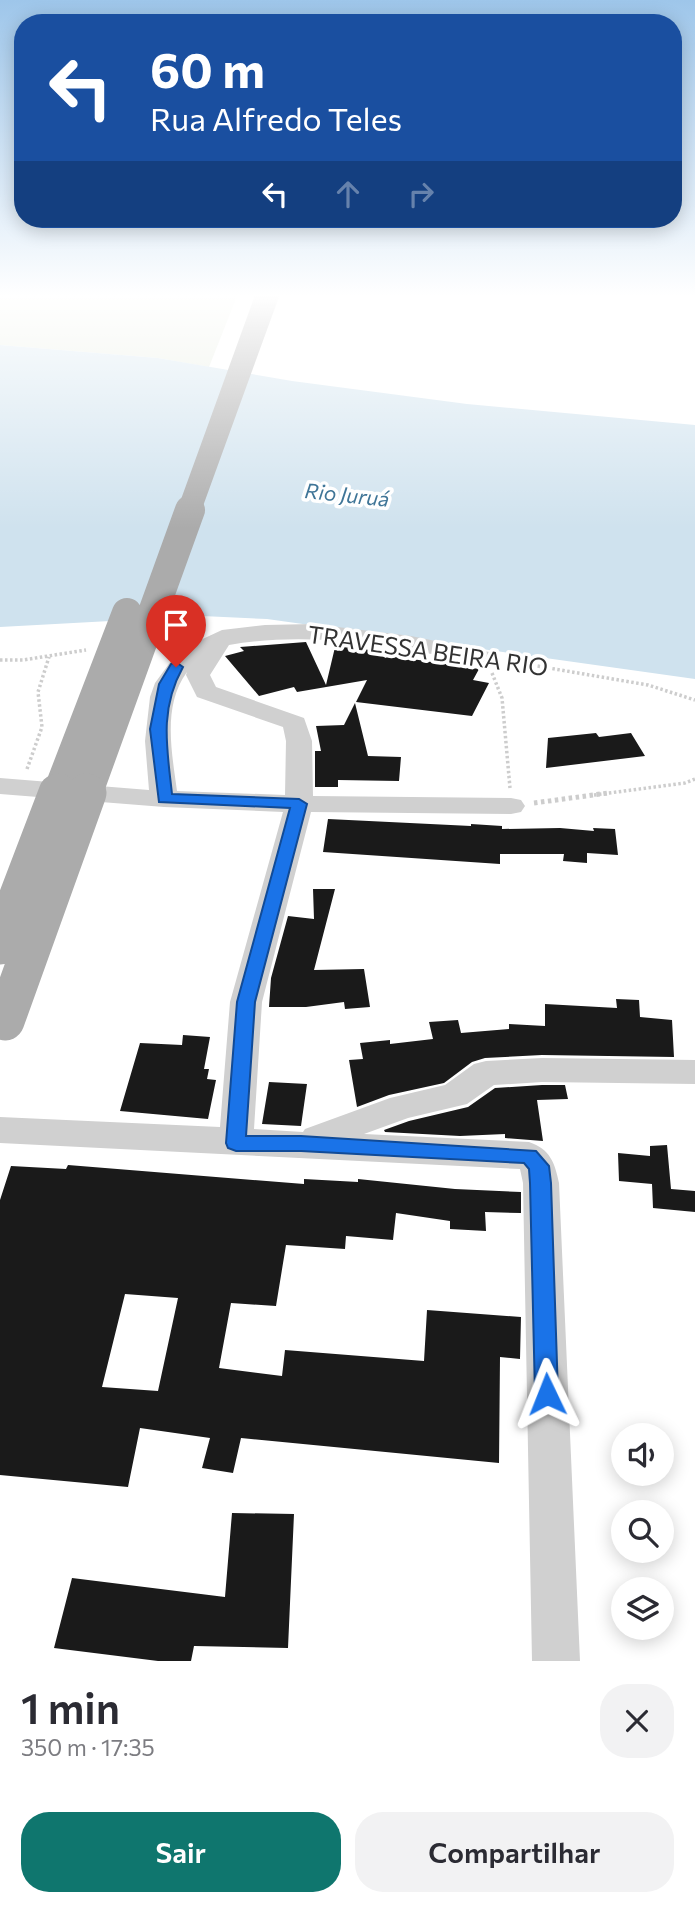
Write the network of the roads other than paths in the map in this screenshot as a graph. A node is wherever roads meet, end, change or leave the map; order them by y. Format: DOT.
graph roads {
  1 [pos="219,374"];
  2 [pos="239,374"];
  3 [pos="222,637"];
  4 [pos="486,658"];
  5 [pos="11,786"];
  6 [pos="164,799"];
  7 [pos="299,804"];
  8 [pos="511,806"];
  9 [pos="0,945"];
  10 [pos="5,1021"];
  11 [pos="695,1072"];
  12 [pos="0,1130"];
  13 [pos="236,1143"];
  14 [pos="301,1143"];
  15 [pos="556,1661"];
  1 -- 9 [label="main road, bridge"];
  2 -- 10 [label="main road, bridge"];
  3 -- 4 [label="street, TRAVESSA BEIRA RIO"];
  3 -- 6 [label="street, TRAVESSA BEIRA RIO"];
  3 -- 7 [label="street"];
  5 -- 6 [label="street"];
  6 -- 7 [label="street"];
  7 -- 8 [label="street"];
  7 -- 13 [label="street"];
  11 -- 14 [label="street"];
  12 -- 13 [label="street"];
  13 -- 14 [label="street"];
  14 -- 15 [label="street"];
}
